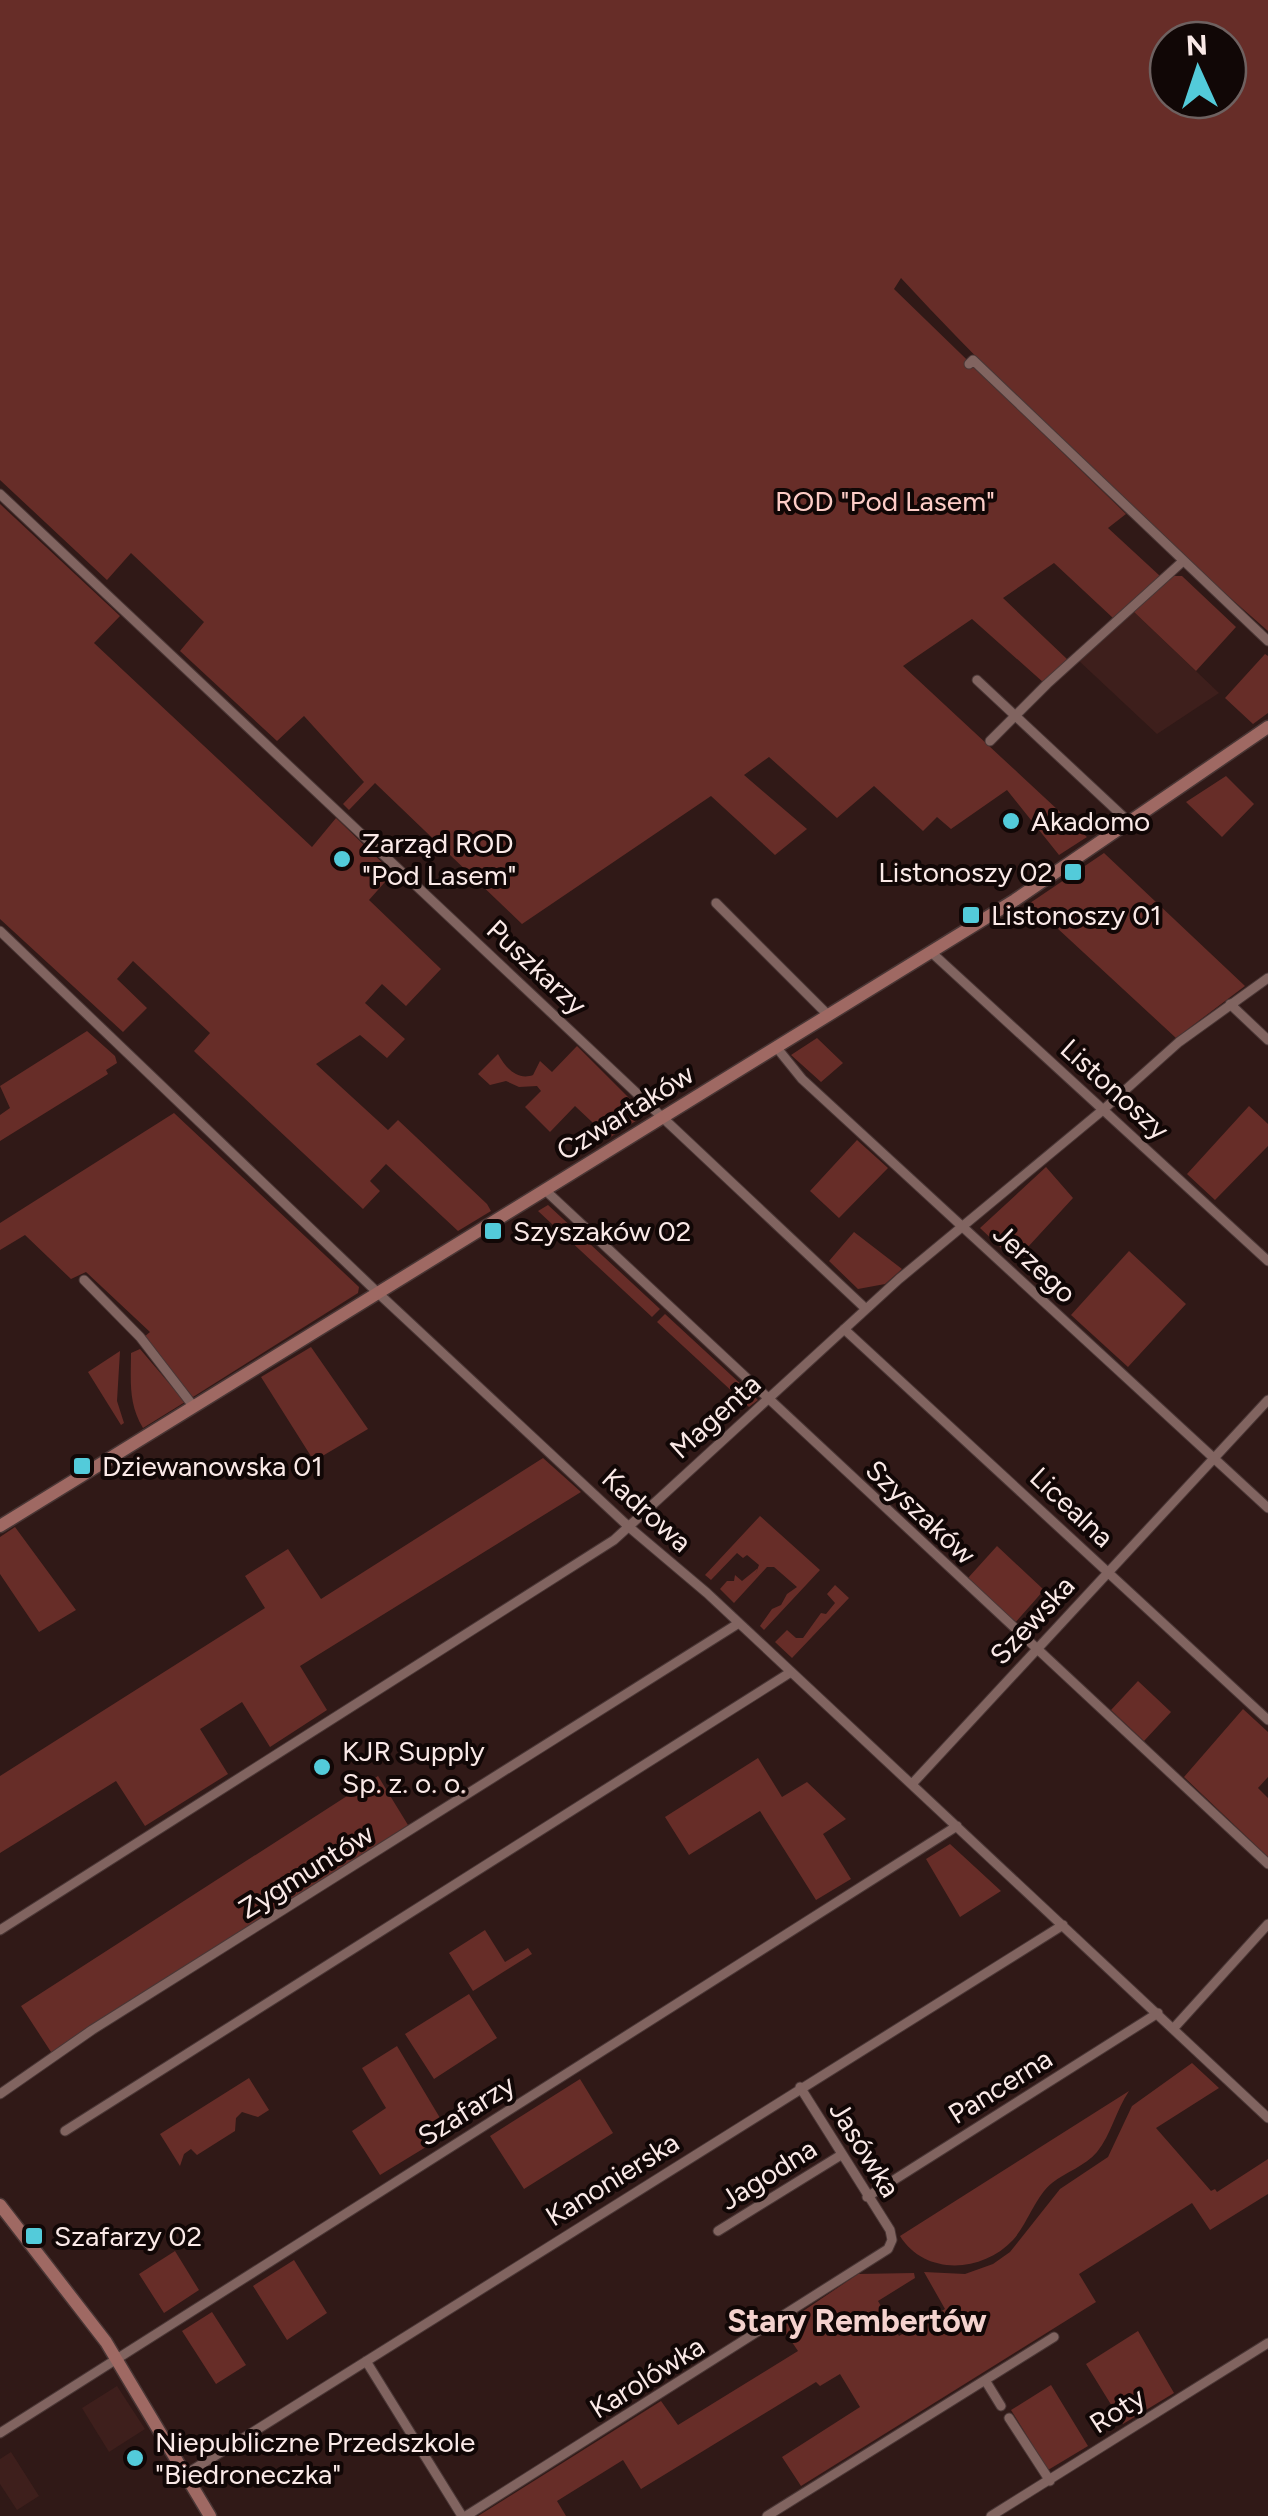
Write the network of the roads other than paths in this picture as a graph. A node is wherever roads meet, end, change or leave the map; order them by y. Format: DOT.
graph roads {
  1 [pos="969,364"];
  2 [pos="0,494"];
  3 [pos="1182,562"];
  4 [pos="1268,641"];
  5 [pos="977,680"];
  6 [pos="1015,715"];
  7 [pos="1268,727"];
  8 [pos="990,741"];
  9 [pos="1128,821"];
  10 [pos="716,903"];
  11 [pos="0,931"];
  12 [pos="931,952"];
  13 [pos="1268,978"];
  14 [pos="1230,1004"];
  15 [pos="830,1016"];
  16 [pos="1268,1040"];
  17 [pos="776,1048"];
  18 [pos="1104,1109"];
  19 [pos="664,1117"];
  20 [pos="544,1190"];
  21 [pos="963,1228"];
  22 [pos="1268,1261"];
  23 [pos="84,1280"];
  24 [pos="378,1293"];
  25 [pos="866,1310"];
  26 [pos="844,1329"];
  27 [pos="767,1399"];
  28 [pos="1268,1400"];
  29 [pos="194,1407"];
  30 [pos="1213,1457"];
  31 [pos="1268,1508"];
  32 [pos="0,1526"];
  33 [pos="628,1527"];
  34 [pos="1107,1571"];
  35 [pos="739,1623"];
  36 [pos="1034,1650"];
  37 [pos="790,1672"];
  38 [pos="1268,1720"];
  39 [pos="912,1784"];
  40 [pos="956,1826"];
  41 [pos="1268,1864"];
  42 [pos="1268,1924"];
  43 [pos="1063,1925"];
  44 [pos="0,1930"];
  45 [pos="1158,2013"];
  46 [pos="1173,2029"];
  47 [pos="800,2088"];
  48 [pos="0,2094"];
  49 [pos="1268,2118"];
  50 [pos="66,2131"];
  51 [pos="841,2154"];
  52 [pos="867,2197"];
  53 [pos="0,2205"];
  54 [pos="718,2231"];
  55 [pos="892,2235"];
  56 [pos="1054,2337"];
  57 [pos="1268,2343"];
  58 [pos="118,2360"];
  59 [pos="366,2361"];
  60 [pos="984,2380"];
  61 [pos="1001,2406"];
  62 [pos="1008,2418"];
  63 [pos="0,2433"];
  64 [pos="186,2474"];
  65 [pos="1050,2481"];
  66 [pos="210,2516"];
  67 [pos="464,2516"];
  68 [pos="767,2516"];
  69 [pos="992,2516"];
  1 -- 3 [label="street"];
  2 -- 19 [label="street, Puszkarzy"];
  3 -- 4 [label="street"];
  3 -- 6 [label="street"];
  5 -- 6 [label="street"];
  6 -- 8 [label="street"];
  6 -- 9 [label="street"];
  7 -- 9 [label="street, Czwartaków"];
  9 -- 12 [label="street, Czwartaków"];
  10 -- 15 [label="street"];
  11 -- 24 [label="street, Kadrowa"];
  12 -- 15 [label="street, Czwartaków"];
  12 -- 18 [label="street, Listonoszy"];
  13 -- 14 [label="street, Magenta"];
  14 -- 16 [label="street"];
  14 -- 18 [label="street, Magenta"];
  15 -- 17 [label="street, Czwartaków"];
  17 -- 19 [label="street, Czwartaków"];
  17 -- 21 [label="street, Jerzego"];
  18 -- 21 [label="street, Magenta"];
  18 -- 22 [label="street, Listonoszy"];
  19 -- 20 [label="street, Czwartaków"];
  19 -- 25 [label="street, Puszkarzy"];
  20 -- 24 [label="street, Czwartaków"];
  20 -- 27 [label="street, Szyszaków"];
  21 -- 25 [label="street, Magenta"];
  21 -- 30 [label="street, Jerzego"];
  23 -- 29 [label="street"];
  24 -- 29 [label="street, Czwartaków"];
  24 -- 33 [label="street, Kadrowa"];
  25 -- 26 [label="street, Magenta"];
  26 -- 27 [label="street, Magenta"];
  26 -- 34 [label="street, Licealna"];
  27 -- 33 [label="street, Magenta"];
  27 -- 36 [label="street, Szyszaków"];
  28 -- 30 [label="street, Szewska"];
  29 -- 32 [label="street, Czwartaków"];
  30 -- 31 [label="street, Jerzego"];
  30 -- 34 [label="street, Szewska"];
  33 -- 35 [label="street, Kadrowa"];
  33 -- 44 [label="street, Magenta"];
  34 -- 36 [label="street, Szewska"];
  34 -- 38 [label="street, Licealna"];
  35 -- 37 [label="street, Kadrowa"];
  35 -- 48 [label="street, Zygmuntów"];
  36 -- 39 [label="street, Szewska"];
  36 -- 41 [label="street, Szyszaków"];
  37 -- 39 [label="street, Kadrowa"];
  37 -- 50 [label="street"];
  39 -- 40 [label="street, Kadrowa"];
  40 -- 43 [label="street, Kadrowa"];
  40 -- 58 [label="street, Szafarzy"];
  42 -- 46 [label="street"];
  43 -- 45 [label="street, Kadrowa"];
  43 -- 47 [label="street, Kanonierska"];
  45 -- 46 [label="street, Kadrowa"];
  45 -- 52 [label="street, Pancerna"];
  46 -- 49 [label="street, Kadrowa"];
  47 -- 51 [label="street, Jasówka"];
  47 -- 59 [label="street, Kanonierska"];
  51 -- 52 [label="street, Jasówka"];
  51 -- 54 [label="street, Jagodna"];
  52 -- 55 [label="street, Jasówka"];
  53 -- 58 [label="street"];
  55 -- 67 [label="street, Karolówka"];
  56 -- 60 [label="street"];
  57 -- 65 [label="street, Roty"];
  58 -- 63 [label="street, Szafarzy"];
  58 -- 64 [label="street"];
  59 -- 64 [label="street, Kanonierska"];
  59 -- 67 [label="street"];
  60 -- 61 [label="street"];
  60 -- 68 [label="street"];
  62 -- 65 [label="street"];
  64 -- 66 [label="street"];
  65 -- 69 [label="street, Roty"];
}
